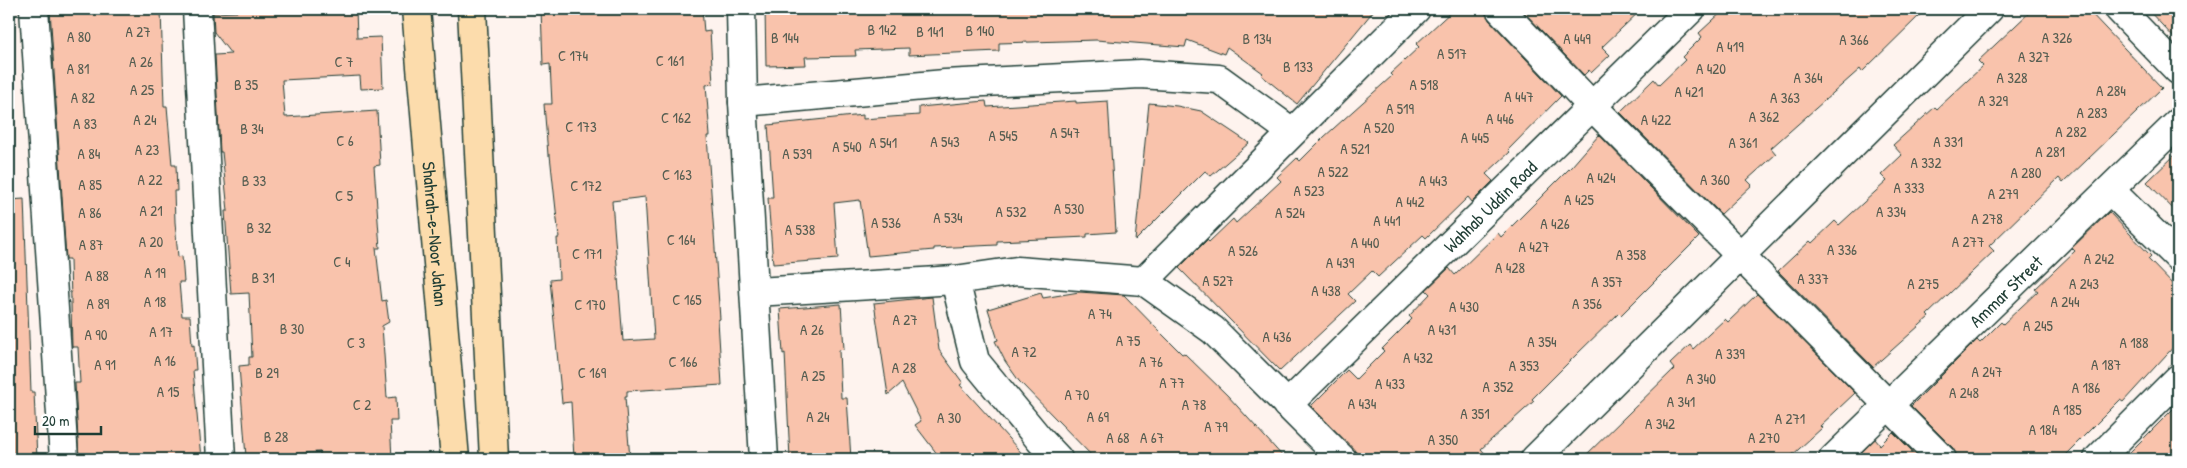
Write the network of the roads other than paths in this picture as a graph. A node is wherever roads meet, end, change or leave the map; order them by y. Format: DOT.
graph roads {
  1 [pos="34,9"];
  2 [pos="197,9"];
  3 [pos="416,9"];
  4 [pos="472,9"];
  5 [pos="741,9"];
  6 [pos="1416,9"];
  7 [pos="1500,9"];
  8 [pos="1691,9"];
  9 [pos="1989,9"];
  10 [pos="2119,9"];
  11 [pos="2178,70"];
  12 [pos="743,102"];
  13 [pos="1592,106"];
  14 [pos="2178,123"];
  15 [pos="1292,132"];
  16 [pos="2110,190"];
  17 [pos="1740,254"];
  18 [pos="2178,257"];
  19 [pos="955,280"];
  20 [pos="1144,281"];
  21 [pos="755,292"];
  22 [pos="2178,379"];
  23 [pos="1287,405"];
  24 [pos="1888,406"];
  25 [pos="64,459"];
  26 [pos="221,459"];
  27 [pos="455,459"];
  28 [pos="494,459"];
  29 [pos="764,459"];
  30 [pos="1058,459"];
  31 [pos="1342,459"];
  32 [pos="1535,459"];
  33 [pos="1833,459"];
  34 [pos="1942,459"];
  35 [pos="2098,459"];
  1 -- 25 [label="street"];
  2 -- 26 [label="street"];
  3 -- 27 [label="main road, Shahrah-e-Noor Jahan"];
  4 -- 28 [label="main road"];
  5 -- 12 [label="street"];
  6 -- 15 [label="street"];
  7 -- 13 [label="street"];
  8 -- 13 [label="street, Wahhab Uddin Road"];
  9 -- 17 [label="street"];
  10 -- 11 [label="street"];
  12 -- 15 [label="street"];
  12 -- 21 [label="street"];
  13 -- 17 [label="street"];
  13 -- 23 [label="street, Wahhab Uddin Road"];
  14 -- 16 [label="street, Ammar Street"];
  15 -- 20 [label="street"];
  16 -- 18 [label="street"];
  16 -- 24 [label="street, Ammar Street"];
  17 -- 24 [label="street"];
  17 -- 32 [label="street"];
  19 -- 20 [label="street"];
  19 -- 21 [label="street"];
  19 -- 30 [label="street"];
  20 -- 23 [label="street"];
  21 -- 29 [label="street"];
  22 -- 35 [label="street"];
  23 -- 31 [label="street"];
  24 -- 33 [label="street, Ammar Street"];
  24 -- 34 [label="street"];
}
